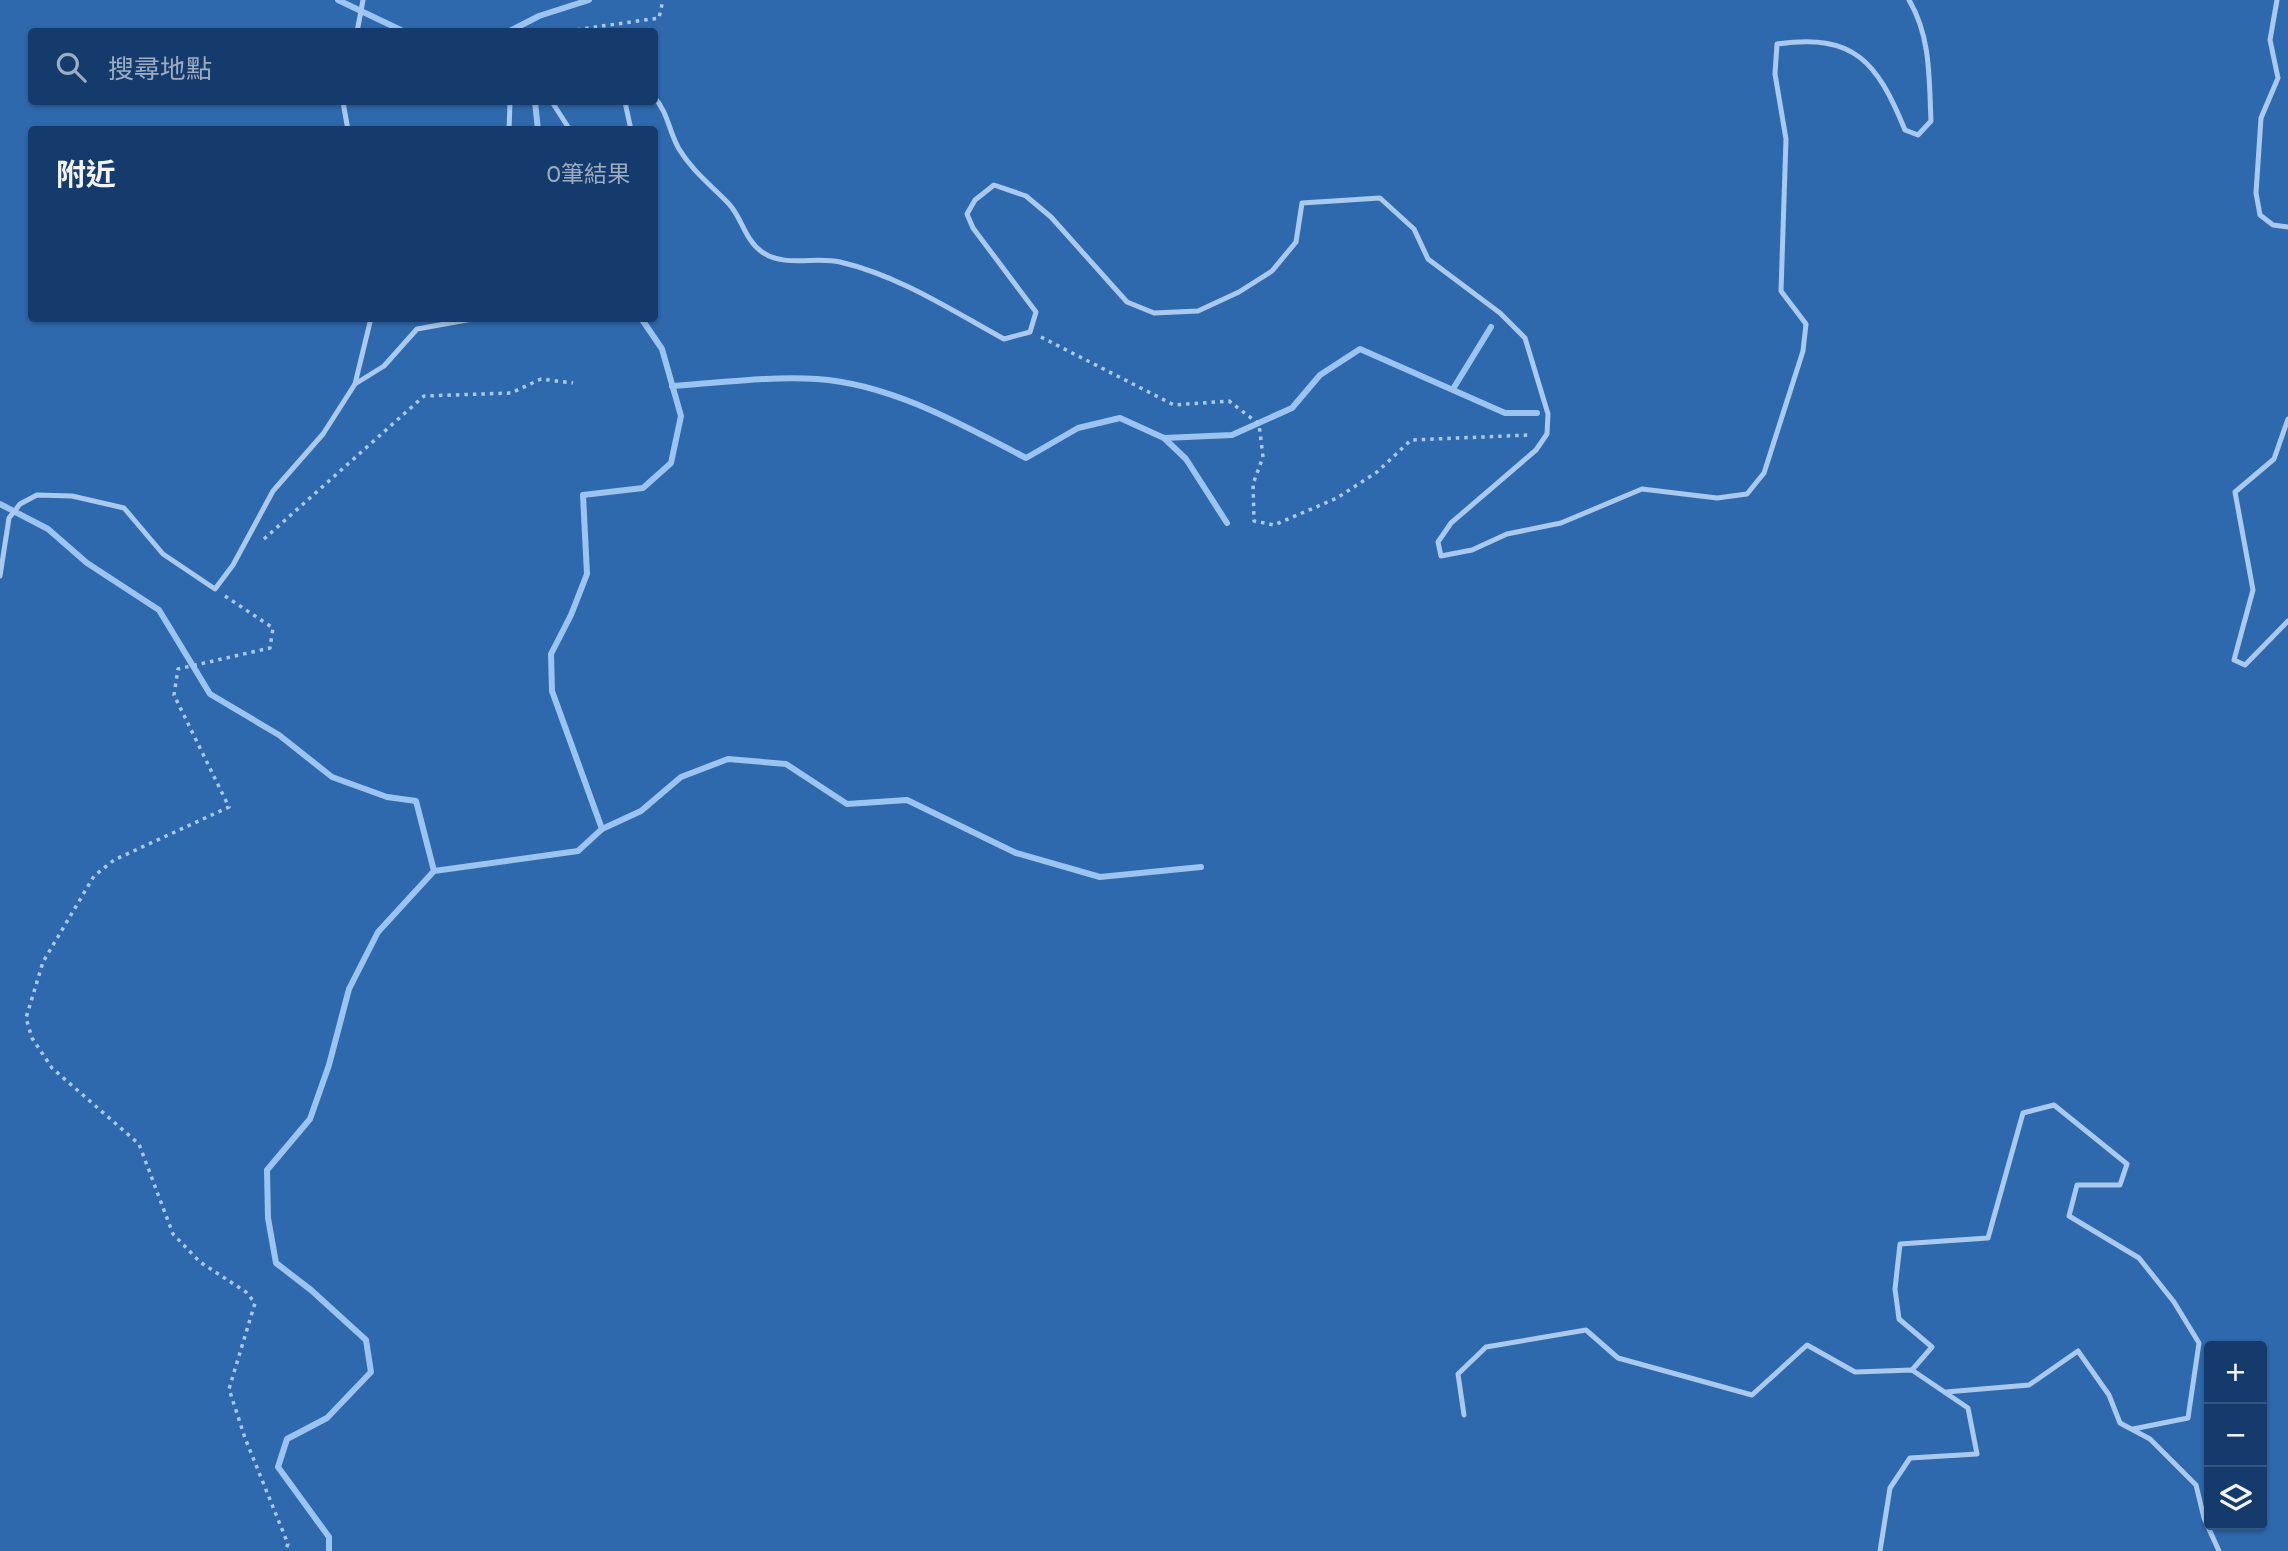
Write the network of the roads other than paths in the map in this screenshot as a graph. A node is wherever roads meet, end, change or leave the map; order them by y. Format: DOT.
graph roads {
  1 [pos="363,0"];
  2 [pos="1909,0"];
  3 [pos="2277,0"];
  4 [pos="358,28"];
  5 [pos="2288,75"];
  6 [pos="2278,78"];
  7 [pos="658,100"];
  8 [pos="344,105"];
  9 [pos="510,105"];
  10 [pos="554,105"];
  11 [pos="626,105"];
  12 [pos="347,126"];
  13 [pos="509,126"];
  14 [pos="567,126"];
  15 [pos="630,126"];
  16 [pos="2288,227"];
  17 [pos="370,322"];
  18 [pos="456,322"];
  19 [pos="355,384"];
  20 [pos="2288,419"];
  21 [pos="0,576"];
  22 [pos="2288,621"];
  23 [pos="1912,1370"];
  24 [pos="1945,1392"];
  25 [pos="1464,1415"];
  26 [pos="2133,1429"];
  27 [pos="1880,1551"];
  28 [pos="2219,1551"];
  1 -- 4 [label="lane"];
  2 -- 7 [label="lane"];
  3 -- 6 [label="lane"];
  5 -- 6 [label="lane"];
  6 -- 16 [label="lane"];
  8 -- 12 [label="lane"];
  9 -- 13 [label="lane"];
  10 -- 14 [label="lane"];
  11 -- 15 [label="lane"];
  17 -- 19 [label="lane"];
  18 -- 19 [label="lane"];
  19 -- 21 [label="lane"];
  20 -- 22 [label="lane"];
  23 -- 24 [label="lane"];
  23 -- 25 [label="lane"];
  23 -- 26 [label="lane"];
  24 -- 26 [label="lane"];
  24 -- 27 [label="lane"];
  26 -- 28 [label="lane"];
}
